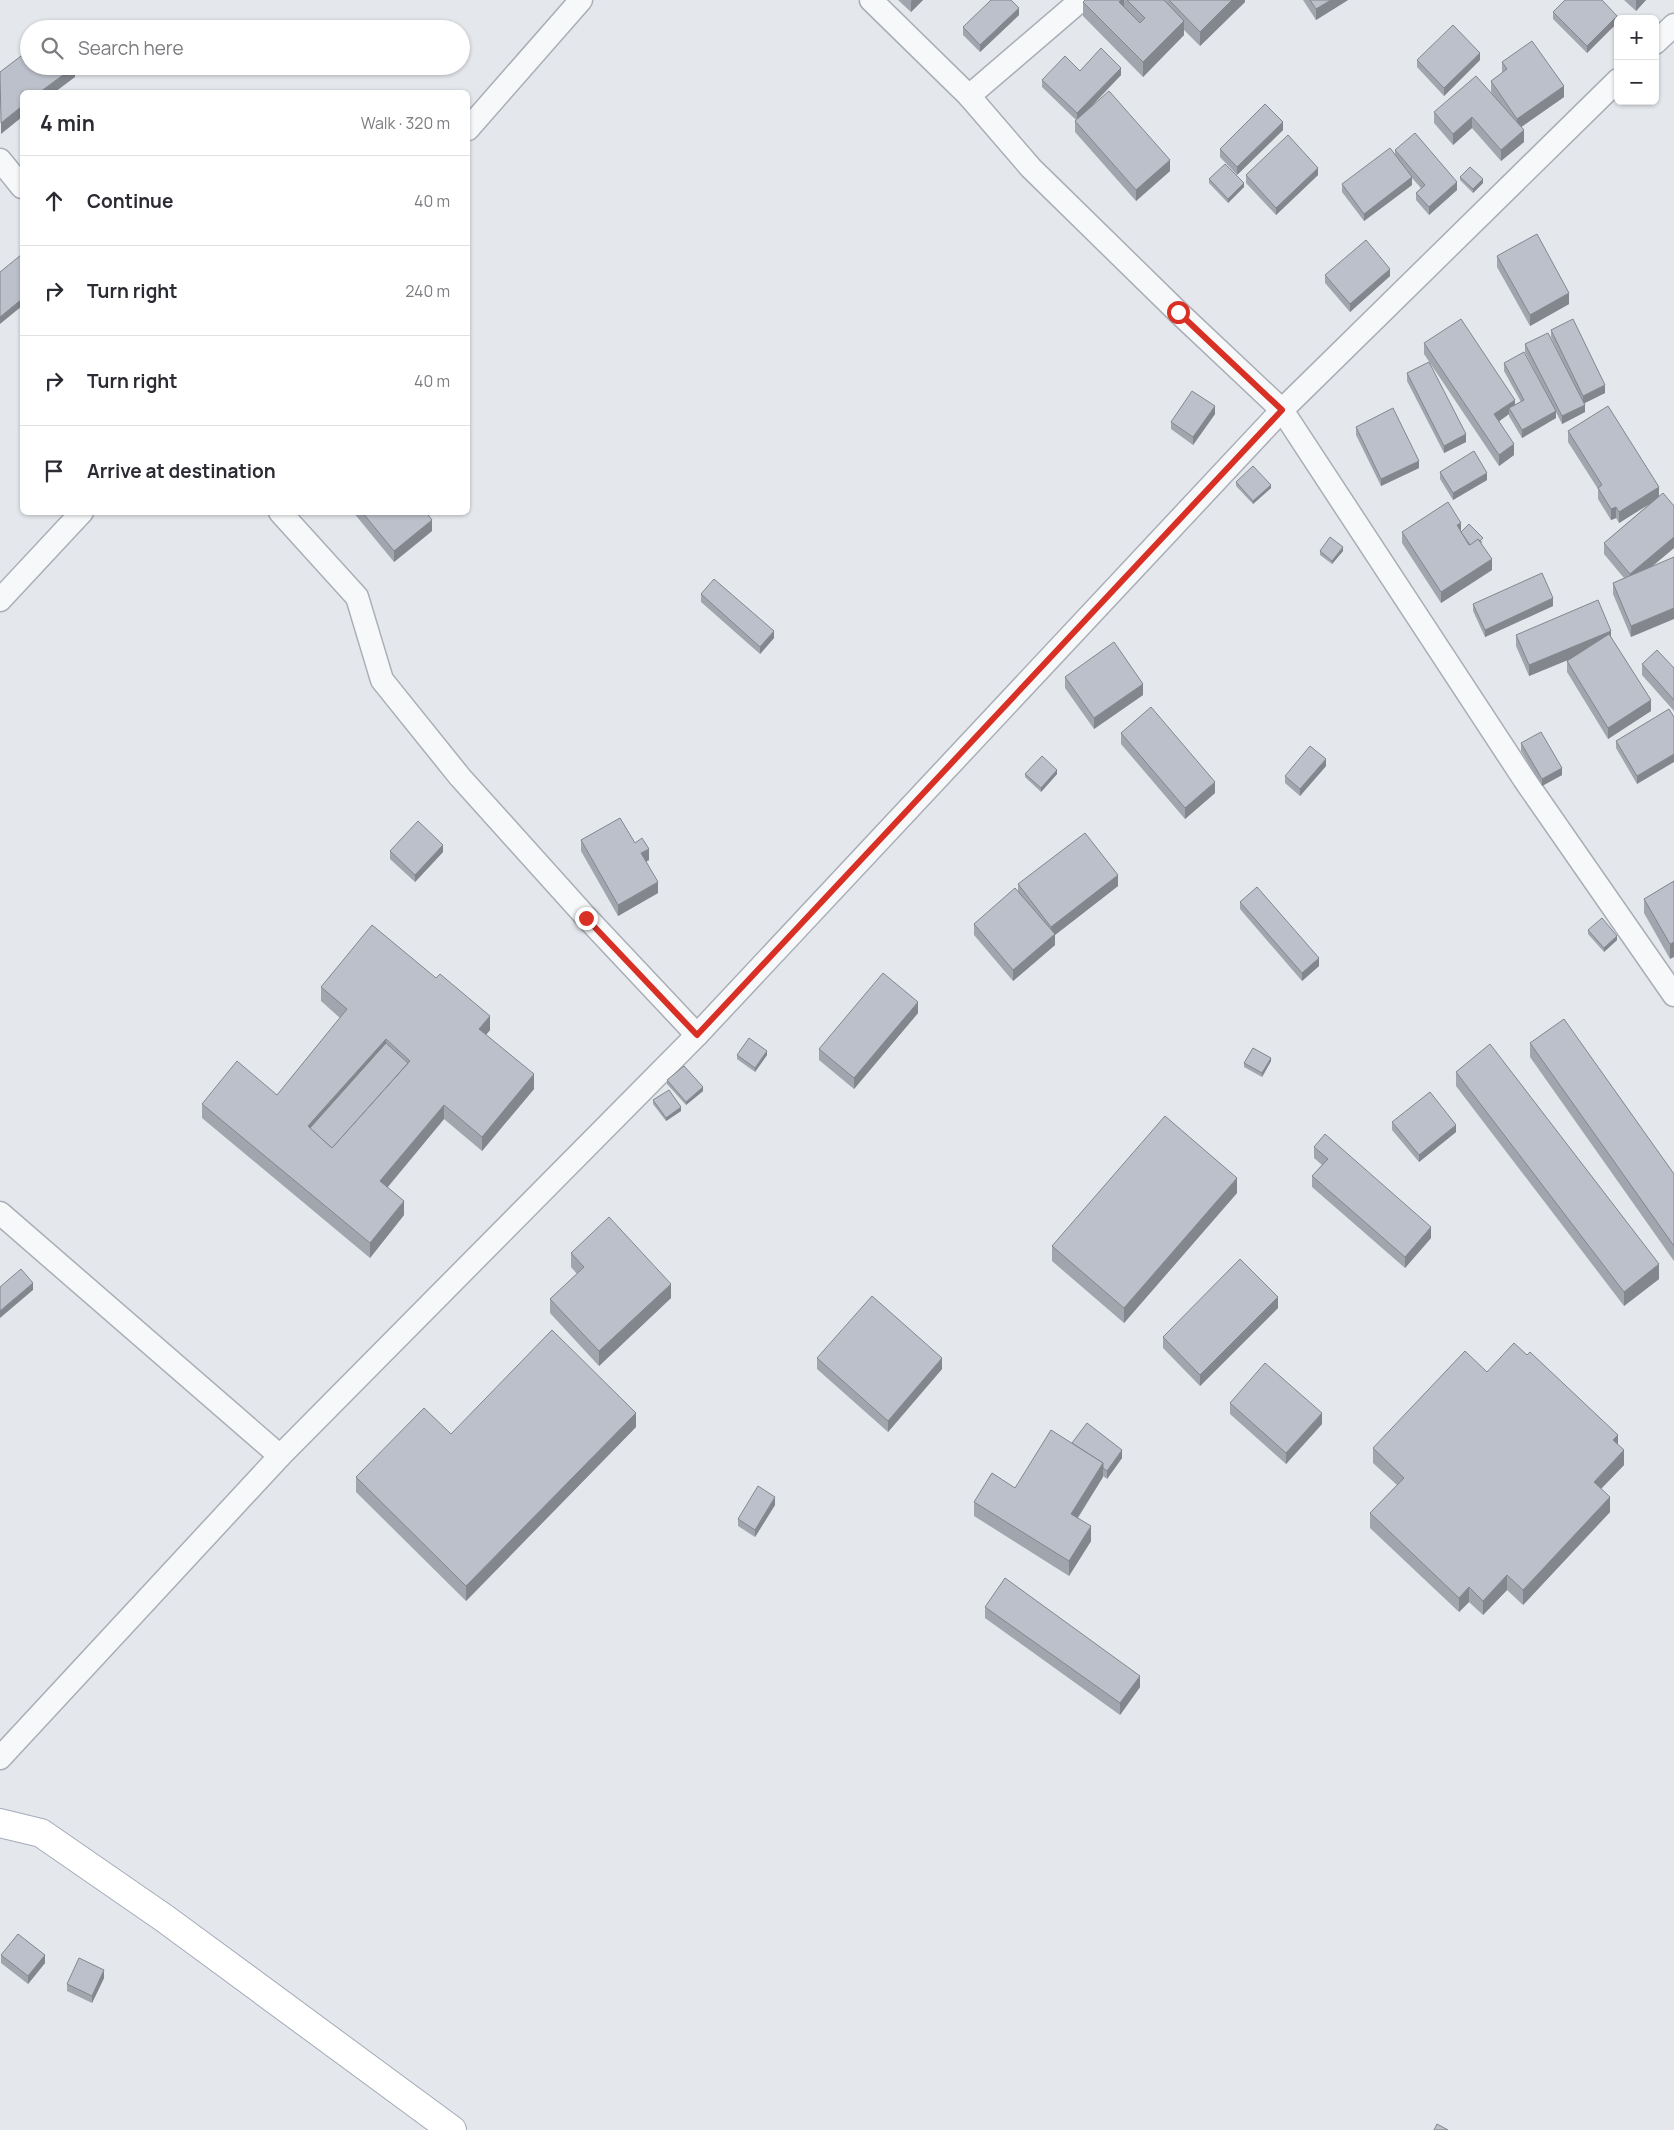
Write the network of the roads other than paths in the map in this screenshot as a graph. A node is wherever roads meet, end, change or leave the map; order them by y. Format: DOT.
graph roads {
  1 [pos="581,0"];
  2 [pos="871,0"];
  3 [pos="1081,0"];
  4 [pos="1674,25"];
  5 [pos="1659,40"];
  6 [pos="1614,84"];
  7 [pos="969,96"];
  8 [pos="470,127"];
  9 [pos="0,160"];
  10 [pos="20,185"];
  11 [pos="1282,410"];
  12 [pos="79,515"];
  13 [pos="283,515"];
  14 [pos="0,600"];
  15 [pos="1674,995"];
  16 [pos="697,1035"];
  17 [pos="0,1213"];
  18 [pos="280,1456"];
  19 [pos="0,1758"];
  20 [pos="0,1822"];
  21 [pos="452,2130"];
  1 -- 8 [label="street"];
  2 -- 7 [label="street"];
  3 -- 7 [label="street"];
  4 -- 5 [label="street"];
  6 -- 11 [label="street"];
  7 -- 11 [label="street"];
  9 -- 10 [label="street"];
  11 -- 15 [label="street"];
  11 -- 16 [label="street"];
  12 -- 14 [label="street"];
  13 -- 16 [label="street"];
  16 -- 18 [label="street"];
  17 -- 18 [label="street"];
  18 -- 19 [label="street"];
  20 -- 21 [label="main road"];
}
